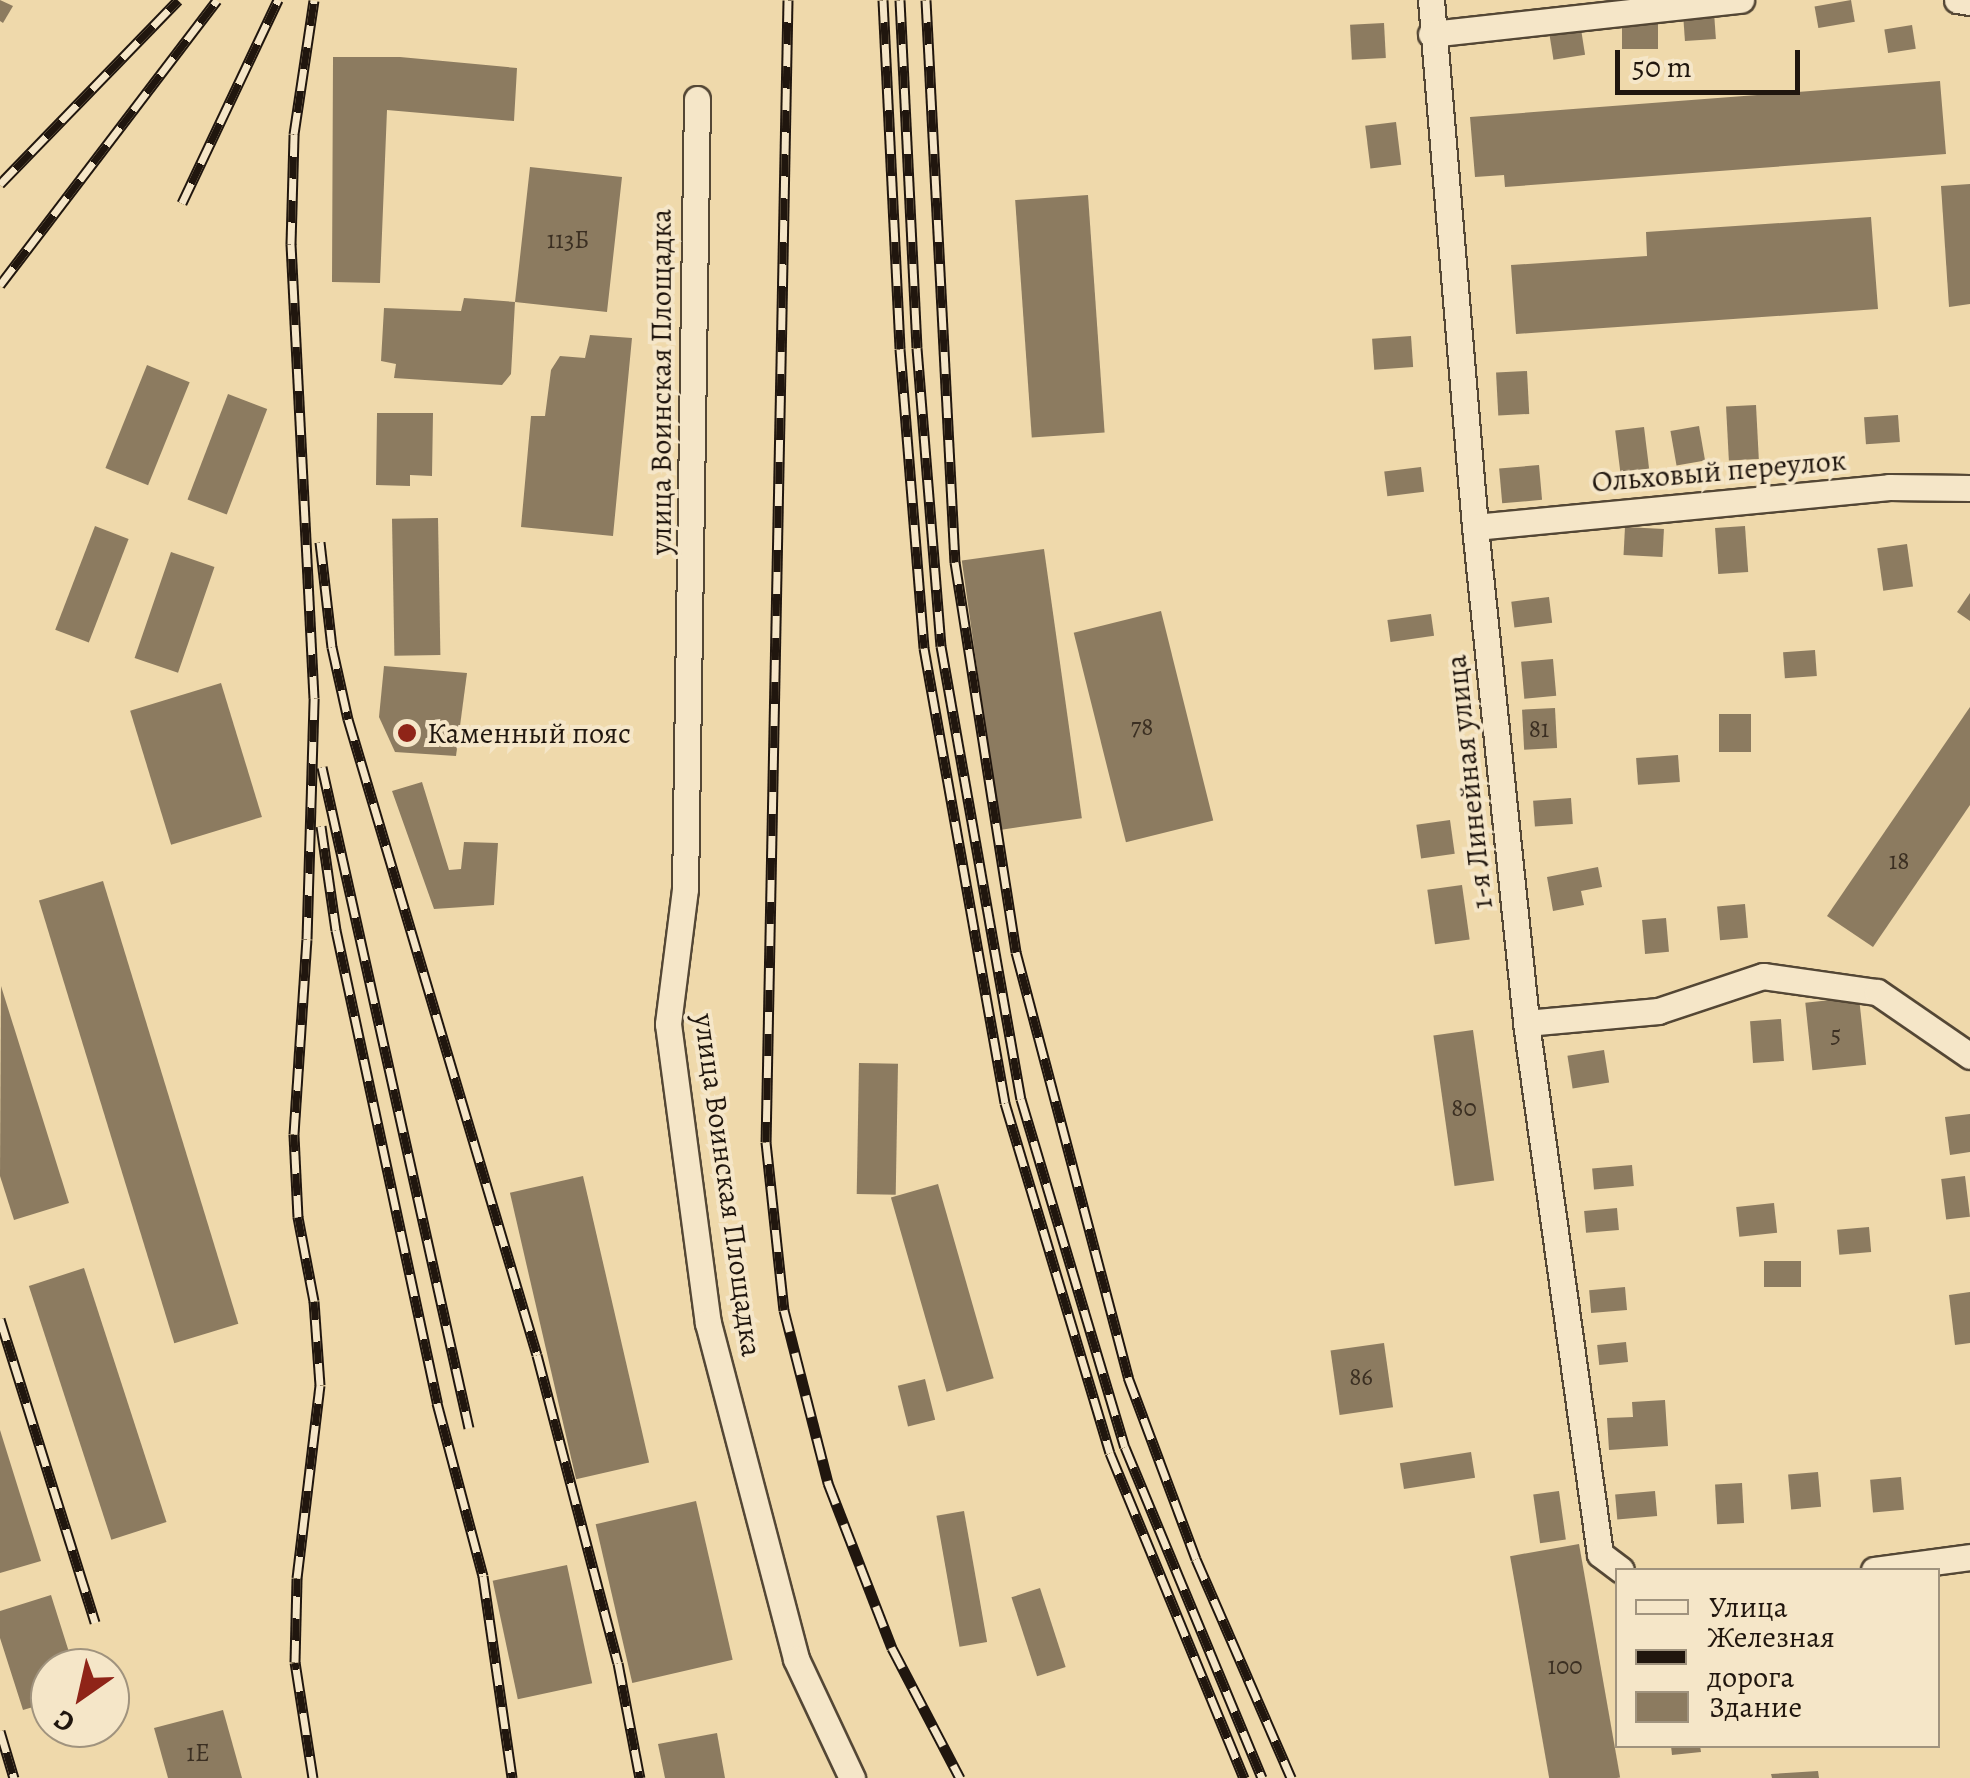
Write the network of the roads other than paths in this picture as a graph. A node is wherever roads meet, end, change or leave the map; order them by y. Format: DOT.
graph roads {
  1 [pos="1431,0"];
  2 [pos="1741,0"];
  3 [pos="1958,0"];
  4 [pos="1970,2"];
  5 [pos="1432,34"];
  6 [pos="697,100"];
  7 [pos="1970,488"];
  8 [pos="1475,527"];
  9 [pos="1526,1024"];
  10 [pos="1970,1056"];
  11 [pos="1970,1556"];
  12 [pos="1618,1568"];
  13 [pos="1888,1568"];
  14 [pos="852,1778"];
  1 -- 5 [label="street, 1-я Линейная улица"];
  2 -- 5 [label="street"];
  3 -- 4 [label="street"];
  5 -- 8 [label="street, 1-я Линейная улица"];
  6 -- 14 [label="street, улица Воинская Площадка"];
  7 -- 8 [label="street, Ольховый переулок"];
  8 -- 9 [label="street, 1-я Линейная улица"];
  9 -- 10 [label="street"];
  9 -- 12 [label="street, 1-я Линейная улица"];
  11 -- 13 [label="street"];
}
